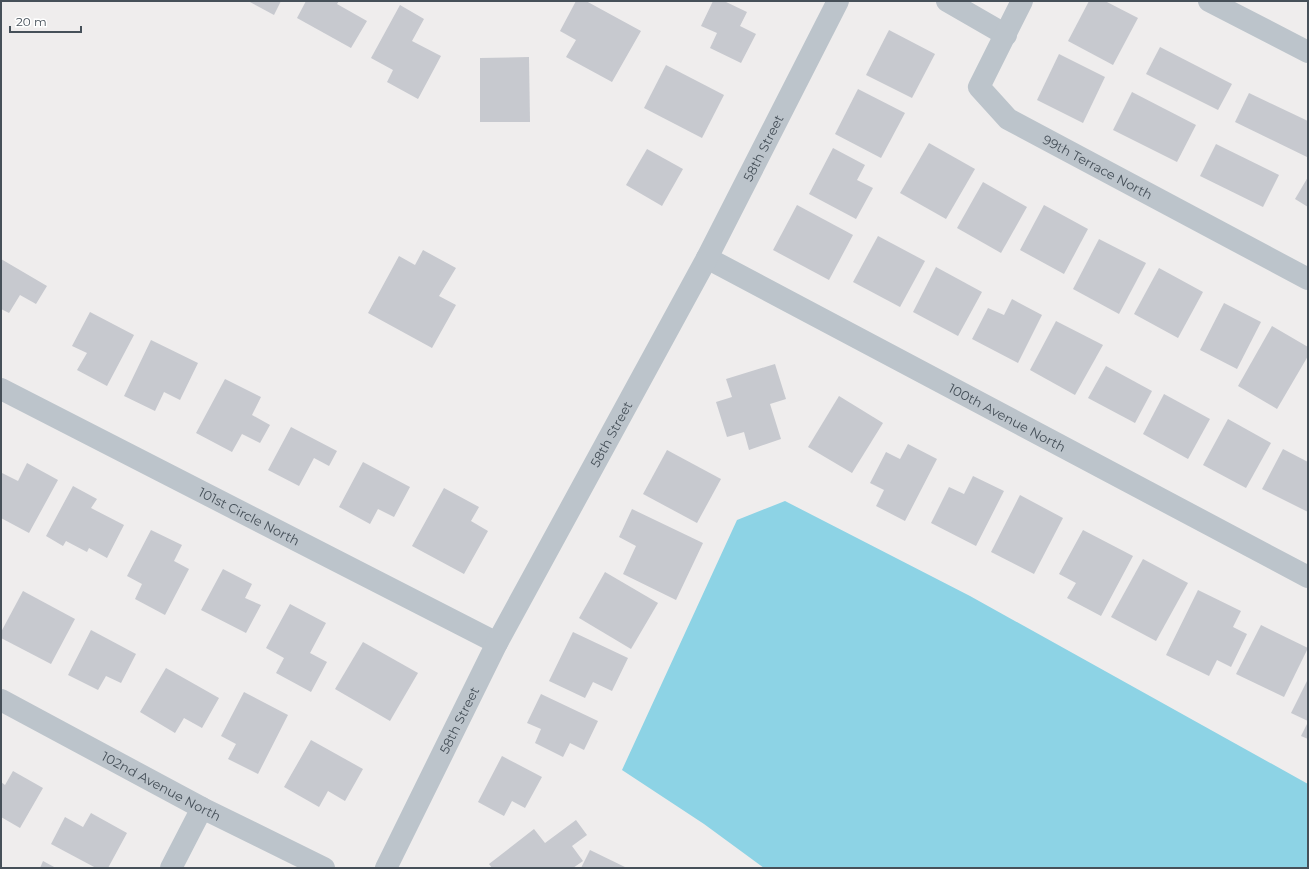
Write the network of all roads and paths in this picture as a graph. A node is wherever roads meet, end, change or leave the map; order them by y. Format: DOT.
graph roads {
  1 [pos="838,1"];
  2 [pos="947,1"];
  3 [pos="1209,1"];
  4 [pos="1019,2"];
  5 [pos="1006,35"];
  6 [pos="1308,52"];
  7 [pos="707,258"];
  8 [pos="1308,279"];
  9 [pos="1,389"];
  10 [pos="1308,577"];
  11 [pos="497,643"];
  12 [pos="1,700"];
  13 [pos="202,808"];
  14 [pos="171,868"];
  15 [pos="324,868"];
  16 [pos="386,868"];
  1 -- 7 [label="street, 58th Street"];
  2 -- 5 [label="street"];
  3 -- 6 [label="street"];
  4 -- 5 [label="street, 99th Terrace North"];
  5 -- 8 [label="street, 99th Terrace North"];
  7 -- 10 [label="street, 100th Avenue North"];
  7 -- 11 [label="street, 58th Street"];
  9 -- 11 [label="street, 101st Circle North"];
  11 -- 16 [label="street, 58th Street"];
  12 -- 13 [label="street, 102nd Avenue North"];
  13 -- 14 [label="street"];
  13 -- 15 [label="street, 102nd Avenue North"];
}
